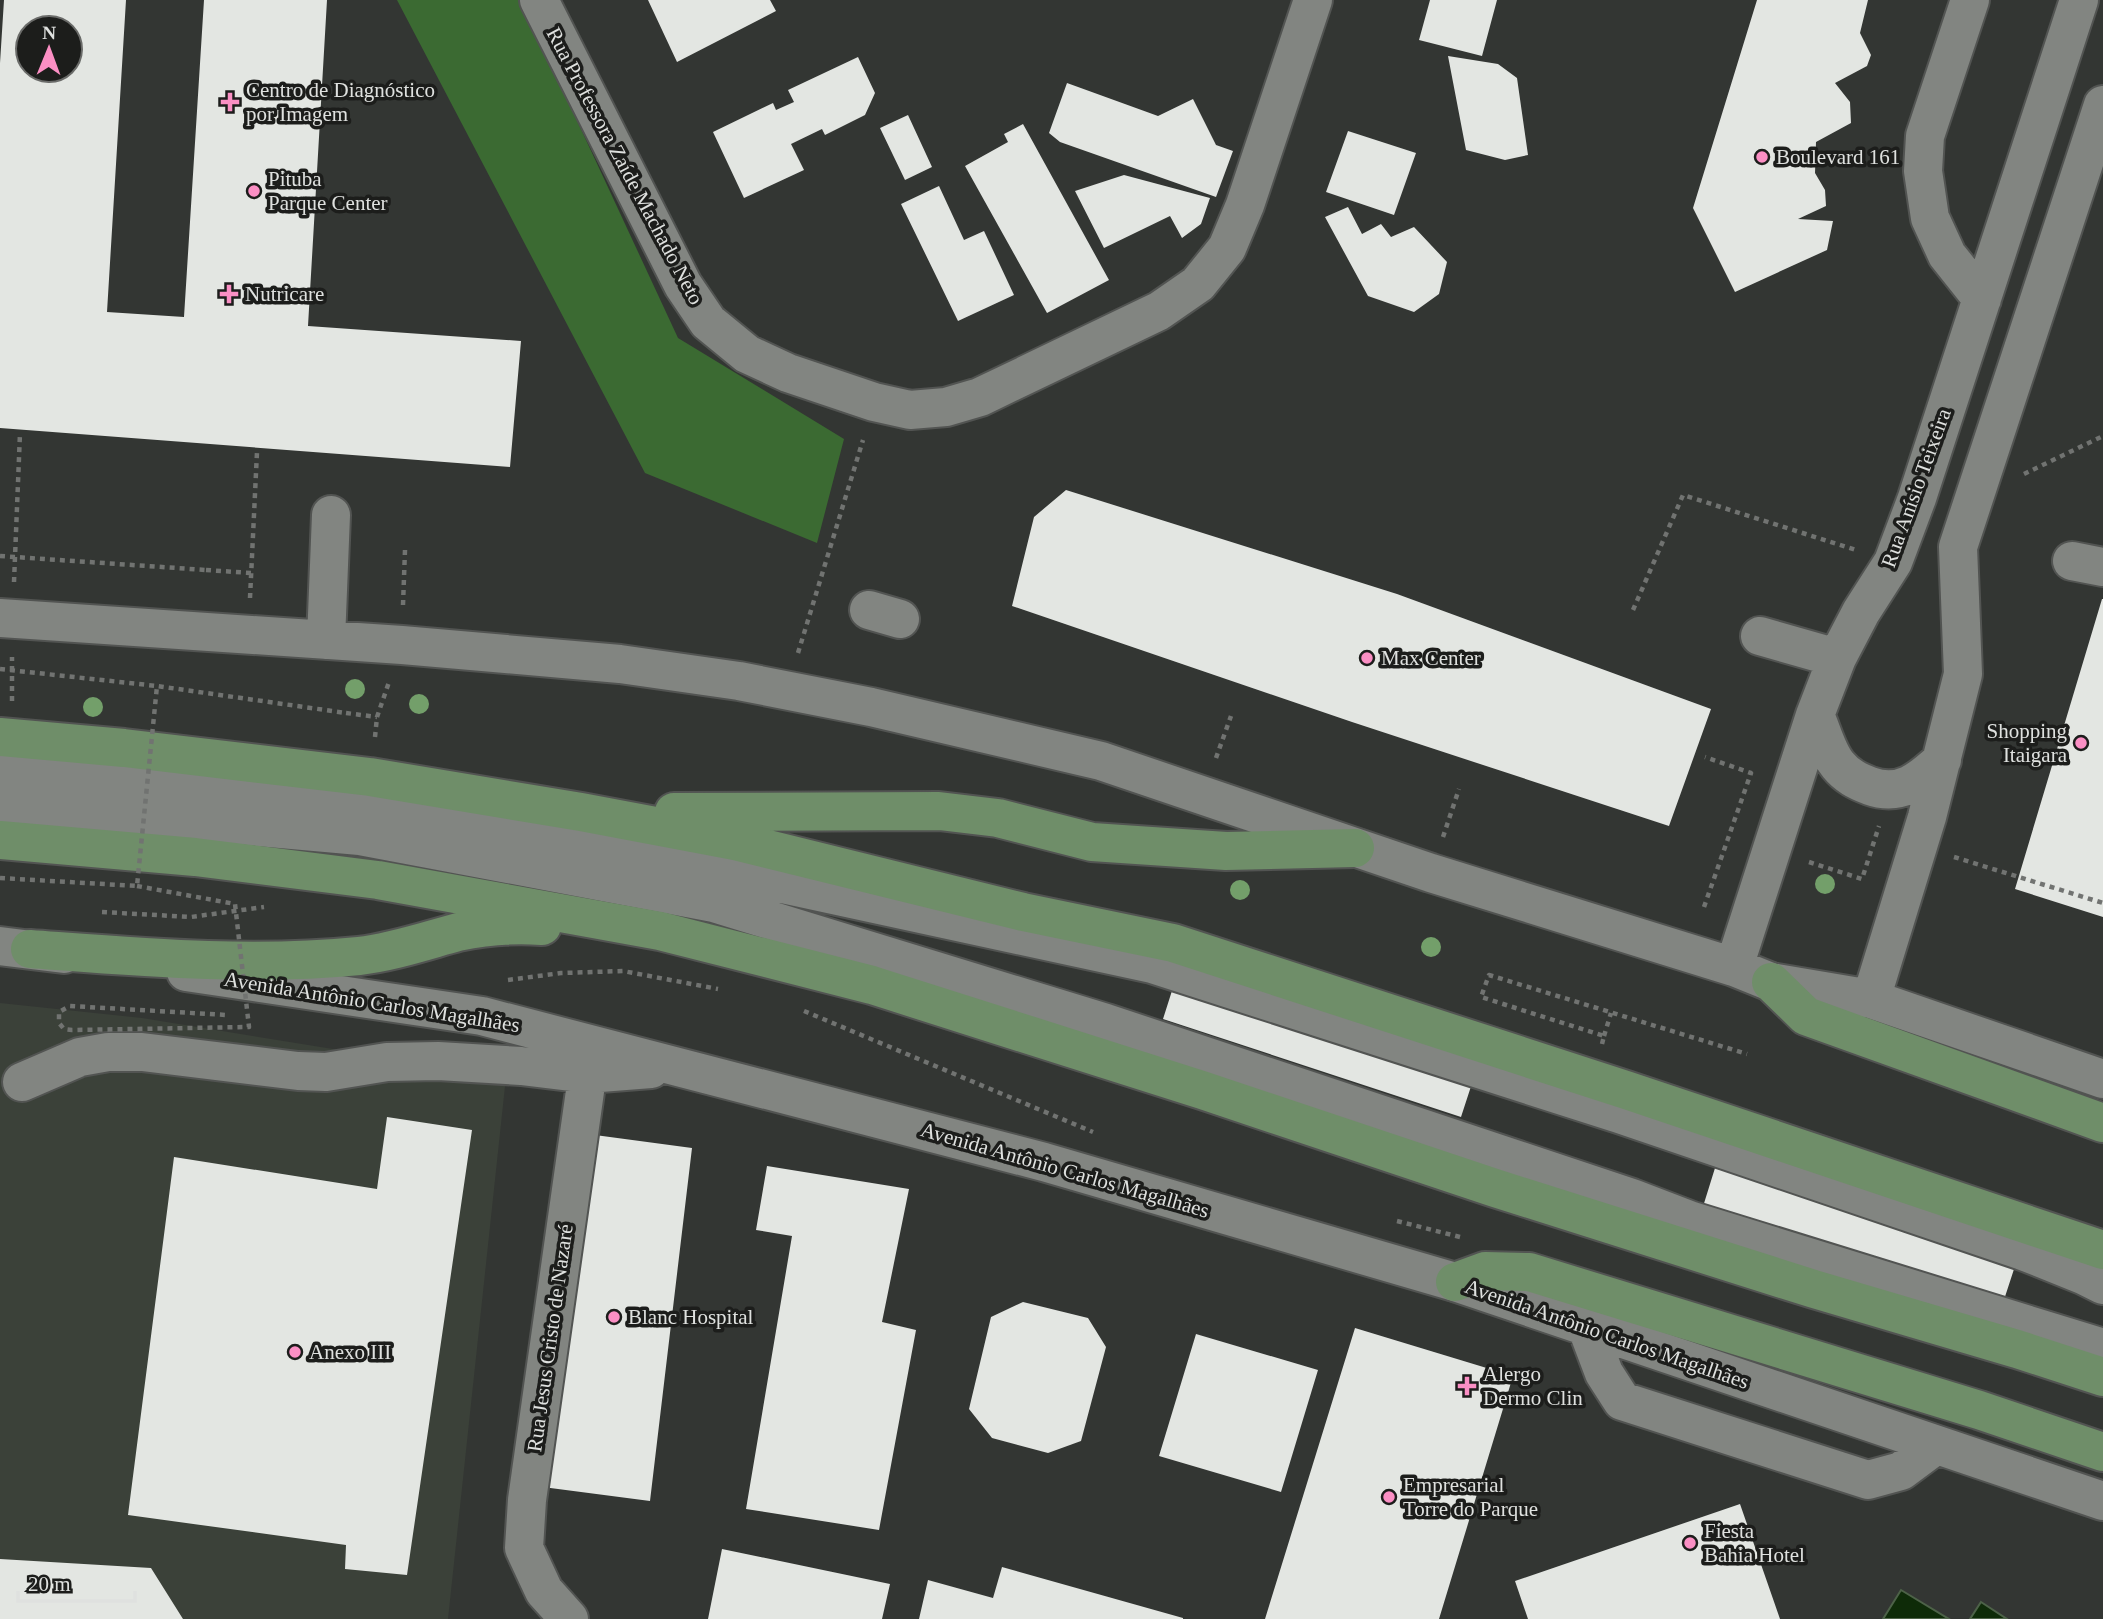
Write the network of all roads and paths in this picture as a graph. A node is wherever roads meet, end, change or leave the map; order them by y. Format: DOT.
graph roads {
  1 [pos="539,0"];
  2 [pos="1314,0"];
  3 [pos="1970,0"];
  4 [pos="2079,0"];
  5 [pos="2103,105"];
  6 [pos="1982,299"];
  7 [pos="874,402"];
  8 [pos="20,433"];
  9 [pos="2103,436"];
  10 [pos="257,452"];
  11 [pos="1979,481"];
  12 [pos="331,515"];
  13 [pos="15,546"];
  14 [pos="405,550"];
  15 [pos="0,555"];
  16 [pos="1893,562"];
  17 [pos="251,573"];
  18 [pos="404,575"];
  19 [pos="1633,610"];
  20 [pos="7,618"];
  21 [pos="249,635"];
  22 [pos="1760,636"];
  23 [pos="326,640"];
  24 [pos="1837,658"];
  25 [pos="0,669"];
  26 [pos="157,686"];
  27 [pos="787,690"];
  28 [pos="1815,715"];
  29 [pos="377,717"];
  30 [pos="4,748"];
  31 [pos="1705,757"];
  32 [pos="1942,760"];
  33 [pos="1460,789"];
  34 [pos="0,804"];
  35 [pos="581,812"];
  36 [pos="1881,820"];
  37 [pos="0,840"];
  38 [pos="1355,848"];
  39 [pos="1947,855"];
  40 [pos="1431,873"];
  41 [pos="1805,873"];
  42 [pos="0,878"];
  43 [pos="138,886"];
  44 [pos="2103,903"];
  45 [pos="1704,907"];
  46 [pos="660,931"];
  47 [pos="15,947"];
  48 [pos="1734,967"];
  49 [pos="1771,982"];
  50 [pos="1871,999"];
  51 [pos="1611,1013"];
  52 [pos="227,1015"];
  53 [pos="1604,1036"];
  54 [pos="1747,1054"];
  55 [pos="590,1059"];
  56 [pos="2103,1079"];
  57 [pos="1592,1080"];
  58 [pos="22,1082"];
  59 [pos="2103,1122"];
  60 [pos="2103,1250"];
  61 [pos="1455,1282"];
  62 [pos="2103,1285"];
  63 [pos="1587,1328"];
  64 [pos="2103,1348"];
  65 [pos="2103,1377"];
  66 [pos="1936,1445"];
  67 [pos="2103,1452"];
  68 [pos="2103,1501"];
  69 [pos="569,1619"];
  1 -- 7 [label="street, Rua Professora Zaíde Machado Neto"];
  2 -- 7 [label="street, Rua Professora Zaíde Machado Neto"];
  3 -- 6 [label="street"];
  4 -- 6 [label="street, Rua Anísio Teixeira"];
  5 -- 11 [label="street"];
  6 -- 16 [label="street, Rua Anísio Teixeira"];
  7 -- 27 [label="path"];
  8 -- 13 [label="path"];
  9 -- 11 [label="path"];
  10 -- 17 [label="path"];
  11 -- 32 [label="street"];
  12 -- 23 [label="street"];
  14 -- 18 [label="path"];
  15 -- 17 [label="path, bridge"];
  16 -- 19 [label="path"];
  16 -- 24 [label="street, Rua Anísio Teixeira"];
  17 -- 21 [label="path"];
  20 -- 21 [label="street"];
  20 -- 30 [label="path"];
  21 -- 23 [label="street"];
  22 -- 24 [label="street"];
  23 -- 27 [label="street"];
  24 -- 28 [label="street, Rua Anísio Teixeira"];
  25 -- 26 [label="path, bridge"];
  26 -- 29 [label="path, bridge"];
  26 -- 43 [label="path, bridge"];
  27 -- 38 [label="street"];
  28 -- 32 [label="street"];
  28 -- 48 [label="street, Rua Anísio Teixeira"];
  30 -- 35 [label="main road"];
  30 -- 62 [label="street"];
  31 -- 45 [label="path"];
  32 -- 50 [label="street"];
  33 -- 40 [label="path"];
  34 -- 64 [label="street"];
  35 -- 38 [label="main road"];
  35 -- 57 [label="main road"];
  36 -- 41 [label="path"];
  37 -- 46 [label="main road"];
  38 -- 40 [label="street"];
  39 -- 44 [label="path"];
  40 -- 48 [label="street"];
  42 -- 43 [label="path, bridge"];
  43 -- 52 [label="path, bridge"];
  46 -- 47 [label="main road"];
  46 -- 65 [label="main road"];
  47 -- 55 [label="street, Avenida Antônio Carlos Magalhães"];
  48 -- 49 [label="street"];
  49 -- 50 [label="street"];
  49 -- 59 [label="main road"];
  50 -- 56 [label="street"];
  51 -- 53 [label="path"];
  51 -- 53 [label="path"];
  51 -- 54 [label="path"];
  53 -- 57 [label="path"];
  55 -- 58 [label="street"];
  55 -- 61 [label="street, Avenida Antônio Carlos Magalhães"];
  55 -- 69 [label="street, Rua Jesus Cristo de Nazaré"];
  57 -- 60 [label="main road"];
  61 -- 63 [label="street, Avenida Antônio Carlos Magalhães"];
  61 -- 67 [label="main road"];
  63 -- 66 [label="street, Avenida Antônio Carlos Magalhães"];
  63 -- 66 [label="street"];
  66 -- 68 [label="street, Avenida Antônio Carlos Magalhães"];
}
